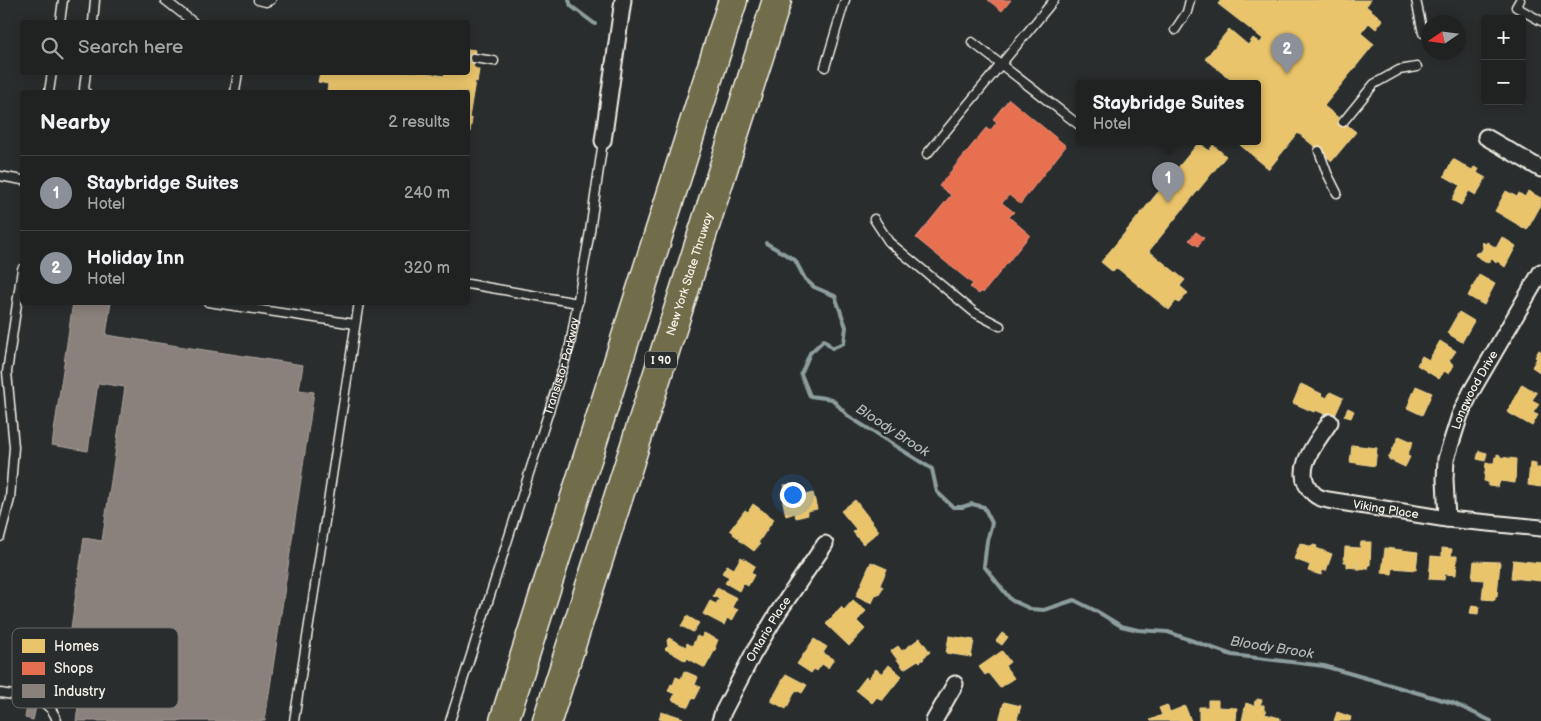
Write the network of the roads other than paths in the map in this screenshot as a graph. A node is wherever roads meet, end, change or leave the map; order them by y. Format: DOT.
graph roads {
  1 [pos="63,0"];
  2 [pos="95,0"];
  3 [pos="165,0"];
  4 [pos="258,0"];
  5 [pos="271,0"];
  6 [pos="623,0"];
  7 [pos="732,0"];
  8 [pos="777,0"];
  9 [pos="845,0"];
  10 [pos="1054,0"];
  11 [pos="1190,0"];
  12 [pos="1416,0"];
  13 [pos="1520,0"];
  14 [pos="60,20"];
  15 [pos="93,20"];
  16 [pos="190,20"];
  17 [pos="1541,21"];
  18 [pos="1421,24"];
  19 [pos="1175,30"];
  20 [pos="972,42"];
  21 [pos="474,58"];
  22 [pos="494,61"];
  23 [pos="1001,65"];
  24 [pos="824,67"];
  25 [pos="1417,67"];
  26 [pos="52,75"];
  27 [pos="86,75"];
  28 [pos="238,75"];
  29 [pos="49,90"];
  30 [pos="85,90"];
  31 [pos="235,90"];
  32 [pos="1343,122"];
  33 [pos="1076,123"];
  34 [pos="1486,137"];
  35 [pos="603,141"];
  36 [pos="1320,151"];
  37 [pos="927,154"];
  38 [pos="1541,169"];
  39 [pos="0,176"];
  40 [pos="20,180"];
  41 [pos="1337,193"];
  42 [pos="874,219"];
  43 [pos="1541,272"];
  44 [pos="20,282"];
  45 [pos="470,284"];
  46 [pos="578,303"];
  47 [pos="228,305"];
  48 [pos="358,305"];
  49 [pos="355,324"];
  50 [pos="1000,326"];
  51 [pos="1330,422"];
  52 [pos="1447,519"];
  53 [pos="1541,528"];
  54 [pos="0,537"];
  55 [pos="825,544"];
  56 [pos="955,684"];
  57 [pos="51,708"];
  58 [pos="57,721"];
  59 [pos="294,721"];
  60 [pos="450,721"];
  61 [pos="504,721"];
  62 [pos="547,721"];
  63 [pos="720,721"];
  64 [pos="934,721"];
  1 -- 14 [label="lane"];
  2 -- 15 [label="lane"];
  3 -- 16 [label="lane"];
  4 -- 5 [label="lane"];
  6 -- 35 [label="street, Transistor Parkway"];
  7 -- 61 [label="highway"];
  8 -- 62 [label="highway, New York State Thruway / I 90"];
  9 -- 24 [label="lane"];
  10 -- 23 [label="lane"];
  11 -- 19 [label="lane"];
  12 -- 18 [label="lane"];
  13 -- 17 [label="lane"];
  20 -- 23 [label="lane"];
  21 -- 22 [label="lane"];
  23 -- 33 [label="lane"];
  23 -- 37 [label="lane"];
  25 -- 32 [label="lane"];
  26 -- 29 [label="lane"];
  27 -- 30 [label="lane"];
  28 -- 31 [label="lane"];
  34 -- 38 [label="street"];
  35 -- 46 [label="lane, Transistor Parkway"];
  36 -- 41 [label="lane"];
  39 -- 40 [label="lane"];
  42 -- 50 [label="lane"];
  43 -- 52 [label="street, Longwood Drive"];
  44 -- 54 [label="lane"];
  45 -- 46 [label="lane"];
  46 -- 60 [label="lane, Transistor Parkway"];
  47 -- 49 [label="lane"];
  48 -- 49 [label="lane"];
  49 -- 59 [label="lane"];
  51 -- 52 [label="street, Viking Place"];
  52 -- 53 [label="street, Viking Place"];
  55 -- 63 [label="street, Ontario Place"];
  56 -- 64 [label="street"];
  57 -- 58 [label="lane"];
}
